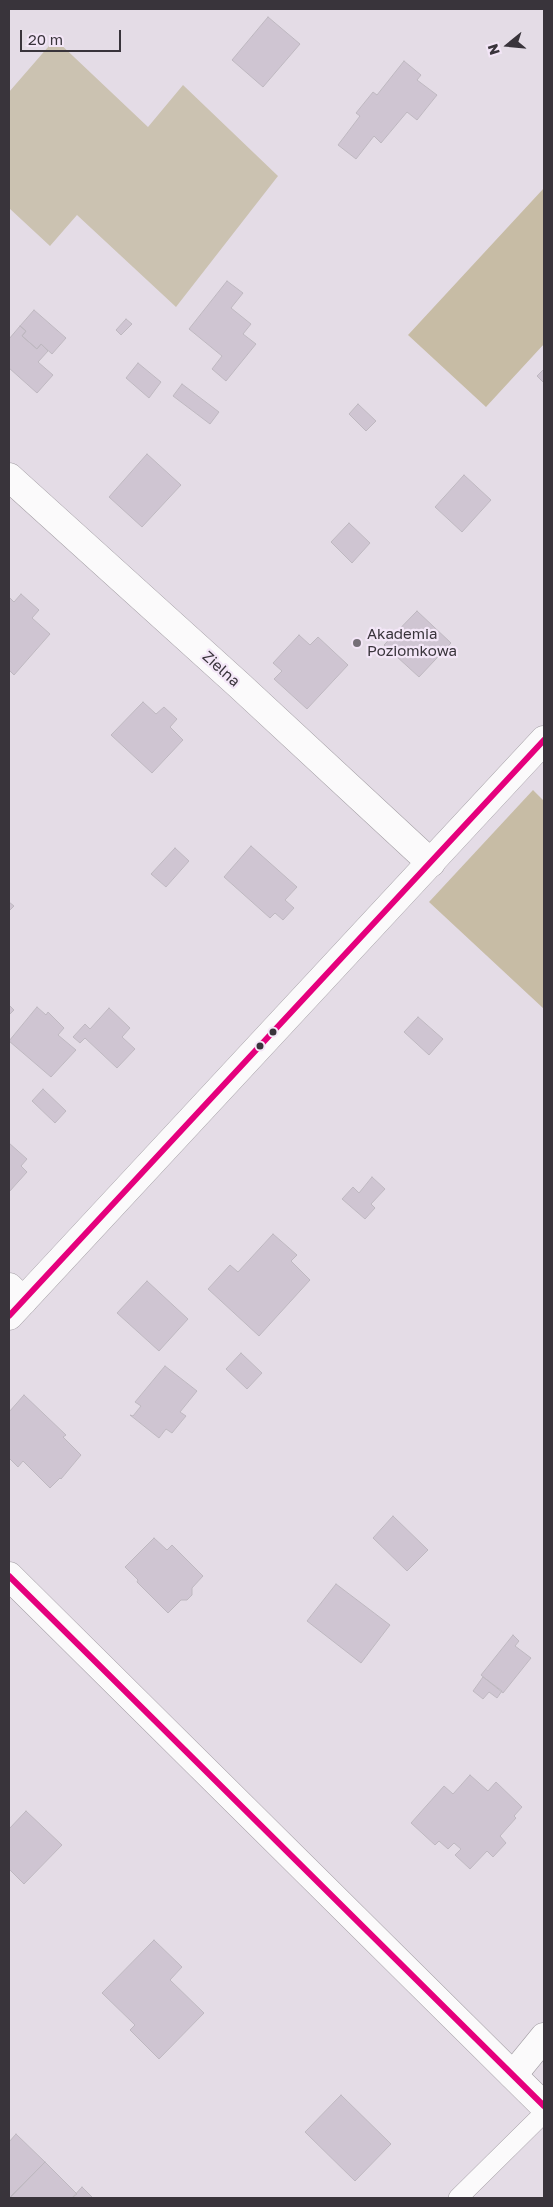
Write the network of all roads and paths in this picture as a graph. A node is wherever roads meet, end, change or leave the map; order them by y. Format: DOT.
graph roads {
  1 [pos="9,477"];
  2 [pos="544,740"];
  3 [pos="431,863"];
  4 [pos="13,1302"];
  5 [pos="9,1576"];
  6 [pos="544,2037"];
  7 [pos="514,2075"];
  8 [pos="544,2106"];
  9 [pos="544,2113"];
  10 [pos="458,2198"];
  1 -- 3 [label="street, Zielna"];
  2 -- 3 [label="street"];
  3 -- 4 [label="street"];
  5 -- 7 [label="street"];
  6 -- 7 [label="street"];
  7 -- 8 [label="street"];
  9 -- 10 [label="lane"];
}
